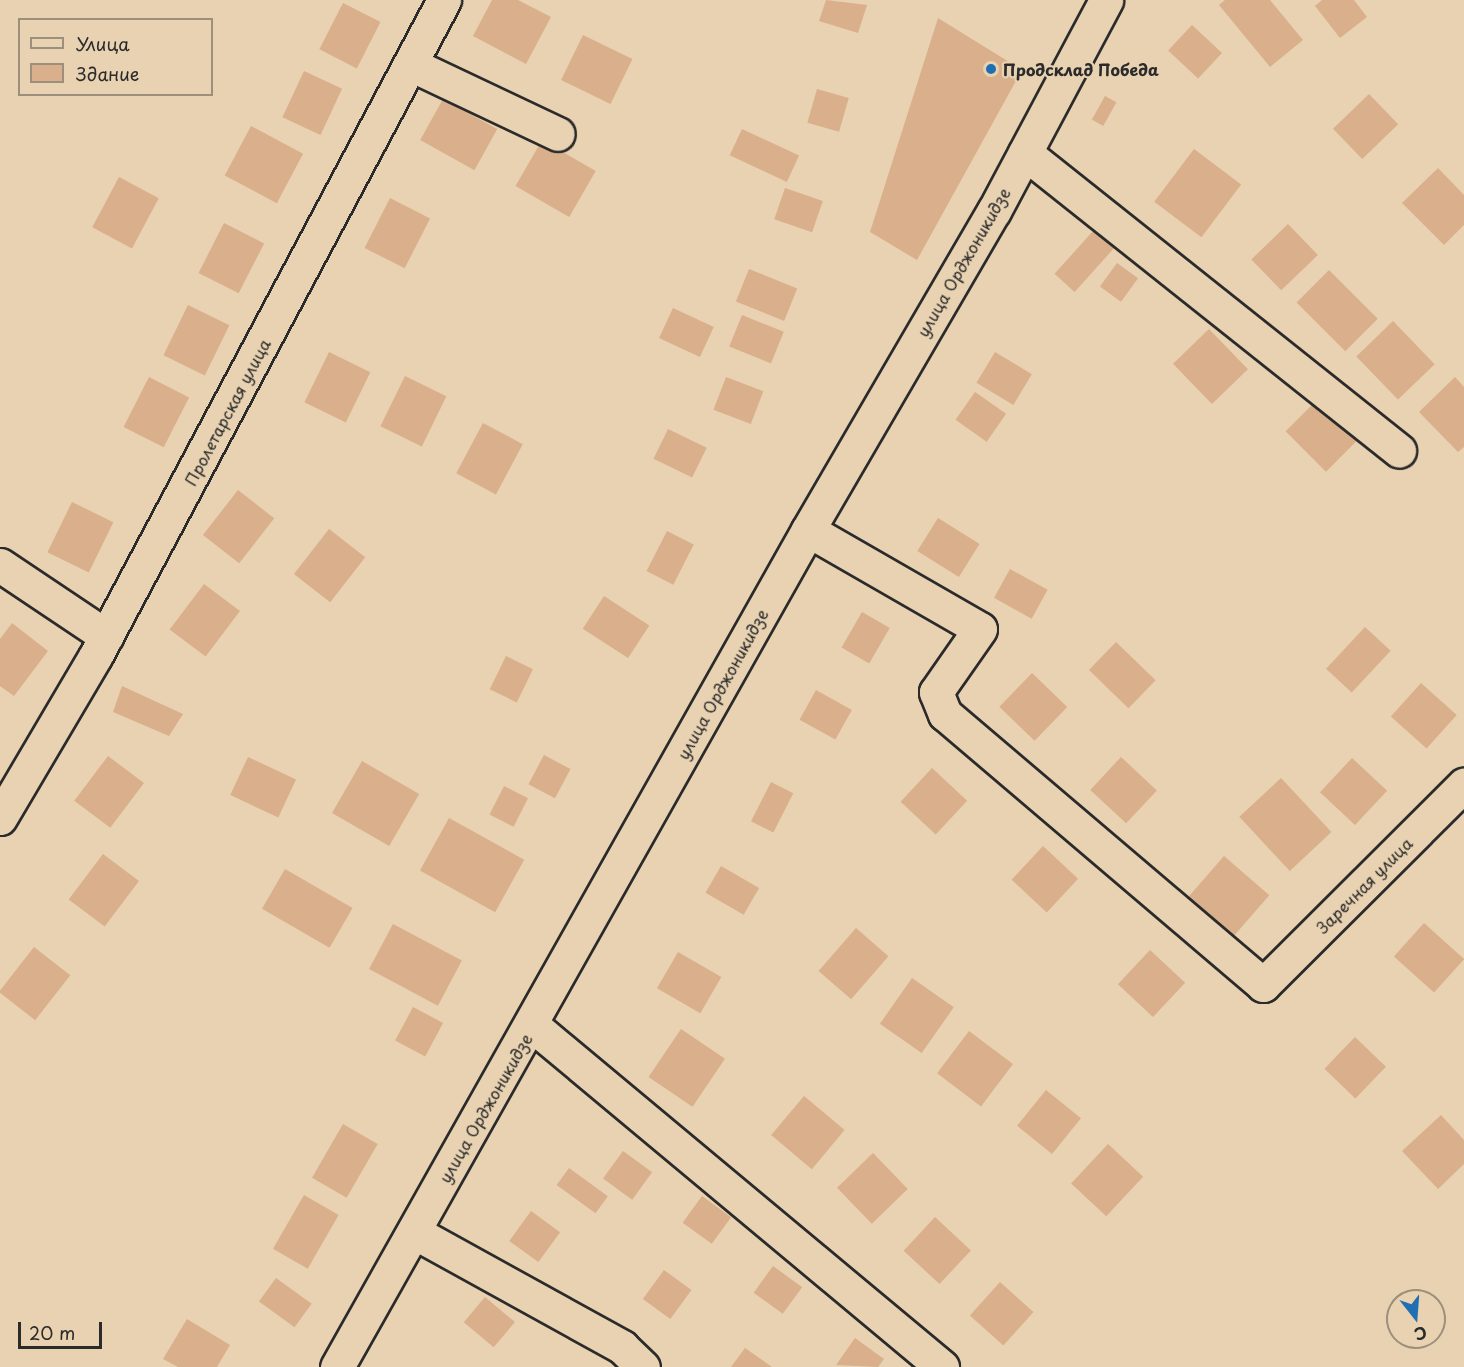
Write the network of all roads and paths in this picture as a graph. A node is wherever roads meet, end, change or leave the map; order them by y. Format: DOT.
graph roads {
  1 [pos="444,0"];
  2 [pos="1106,0"];
  3 [pos="412,65"];
  4 [pos="558,134"];
  5 [pos="1025,153"];
  6 [pos="1399,451"];
  7 [pos="808,530"];
  8 [pos="0,565"];
  9 [pos="106,636"];
  10 [pos="1464,785"];
  11 [pos="0,818"];
  12 [pos="532,1025"];
  13 [pos="414,1232"];
  14 [pos="337,1367"];
  15 [pos="642,1367"];
  16 [pos="942,1367"];
  1 -- 3 [label="street, Пролетарская улица"];
  2 -- 5 [label="street, улица Орджоникидзе"];
  3 -- 4 [label="street"];
  3 -- 9 [label="street, Пролетарская улица"];
  5 -- 6 [label="street"];
  5 -- 7 [label="street, улица Орджоникидзе"];
  7 -- 10 [label="street, Заречная улица"];
  7 -- 12 [label="street, улица Орджоникидзе"];
  8 -- 9 [label="street"];
  9 -- 11 [label="street, Пролетарская улица"];
  12 -- 13 [label="street, улица Орджоникидзе"];
  12 -- 16 [label="street"];
  13 -- 14 [label="street, улица Орджоникидзе"];
  13 -- 15 [label="street"];
}
